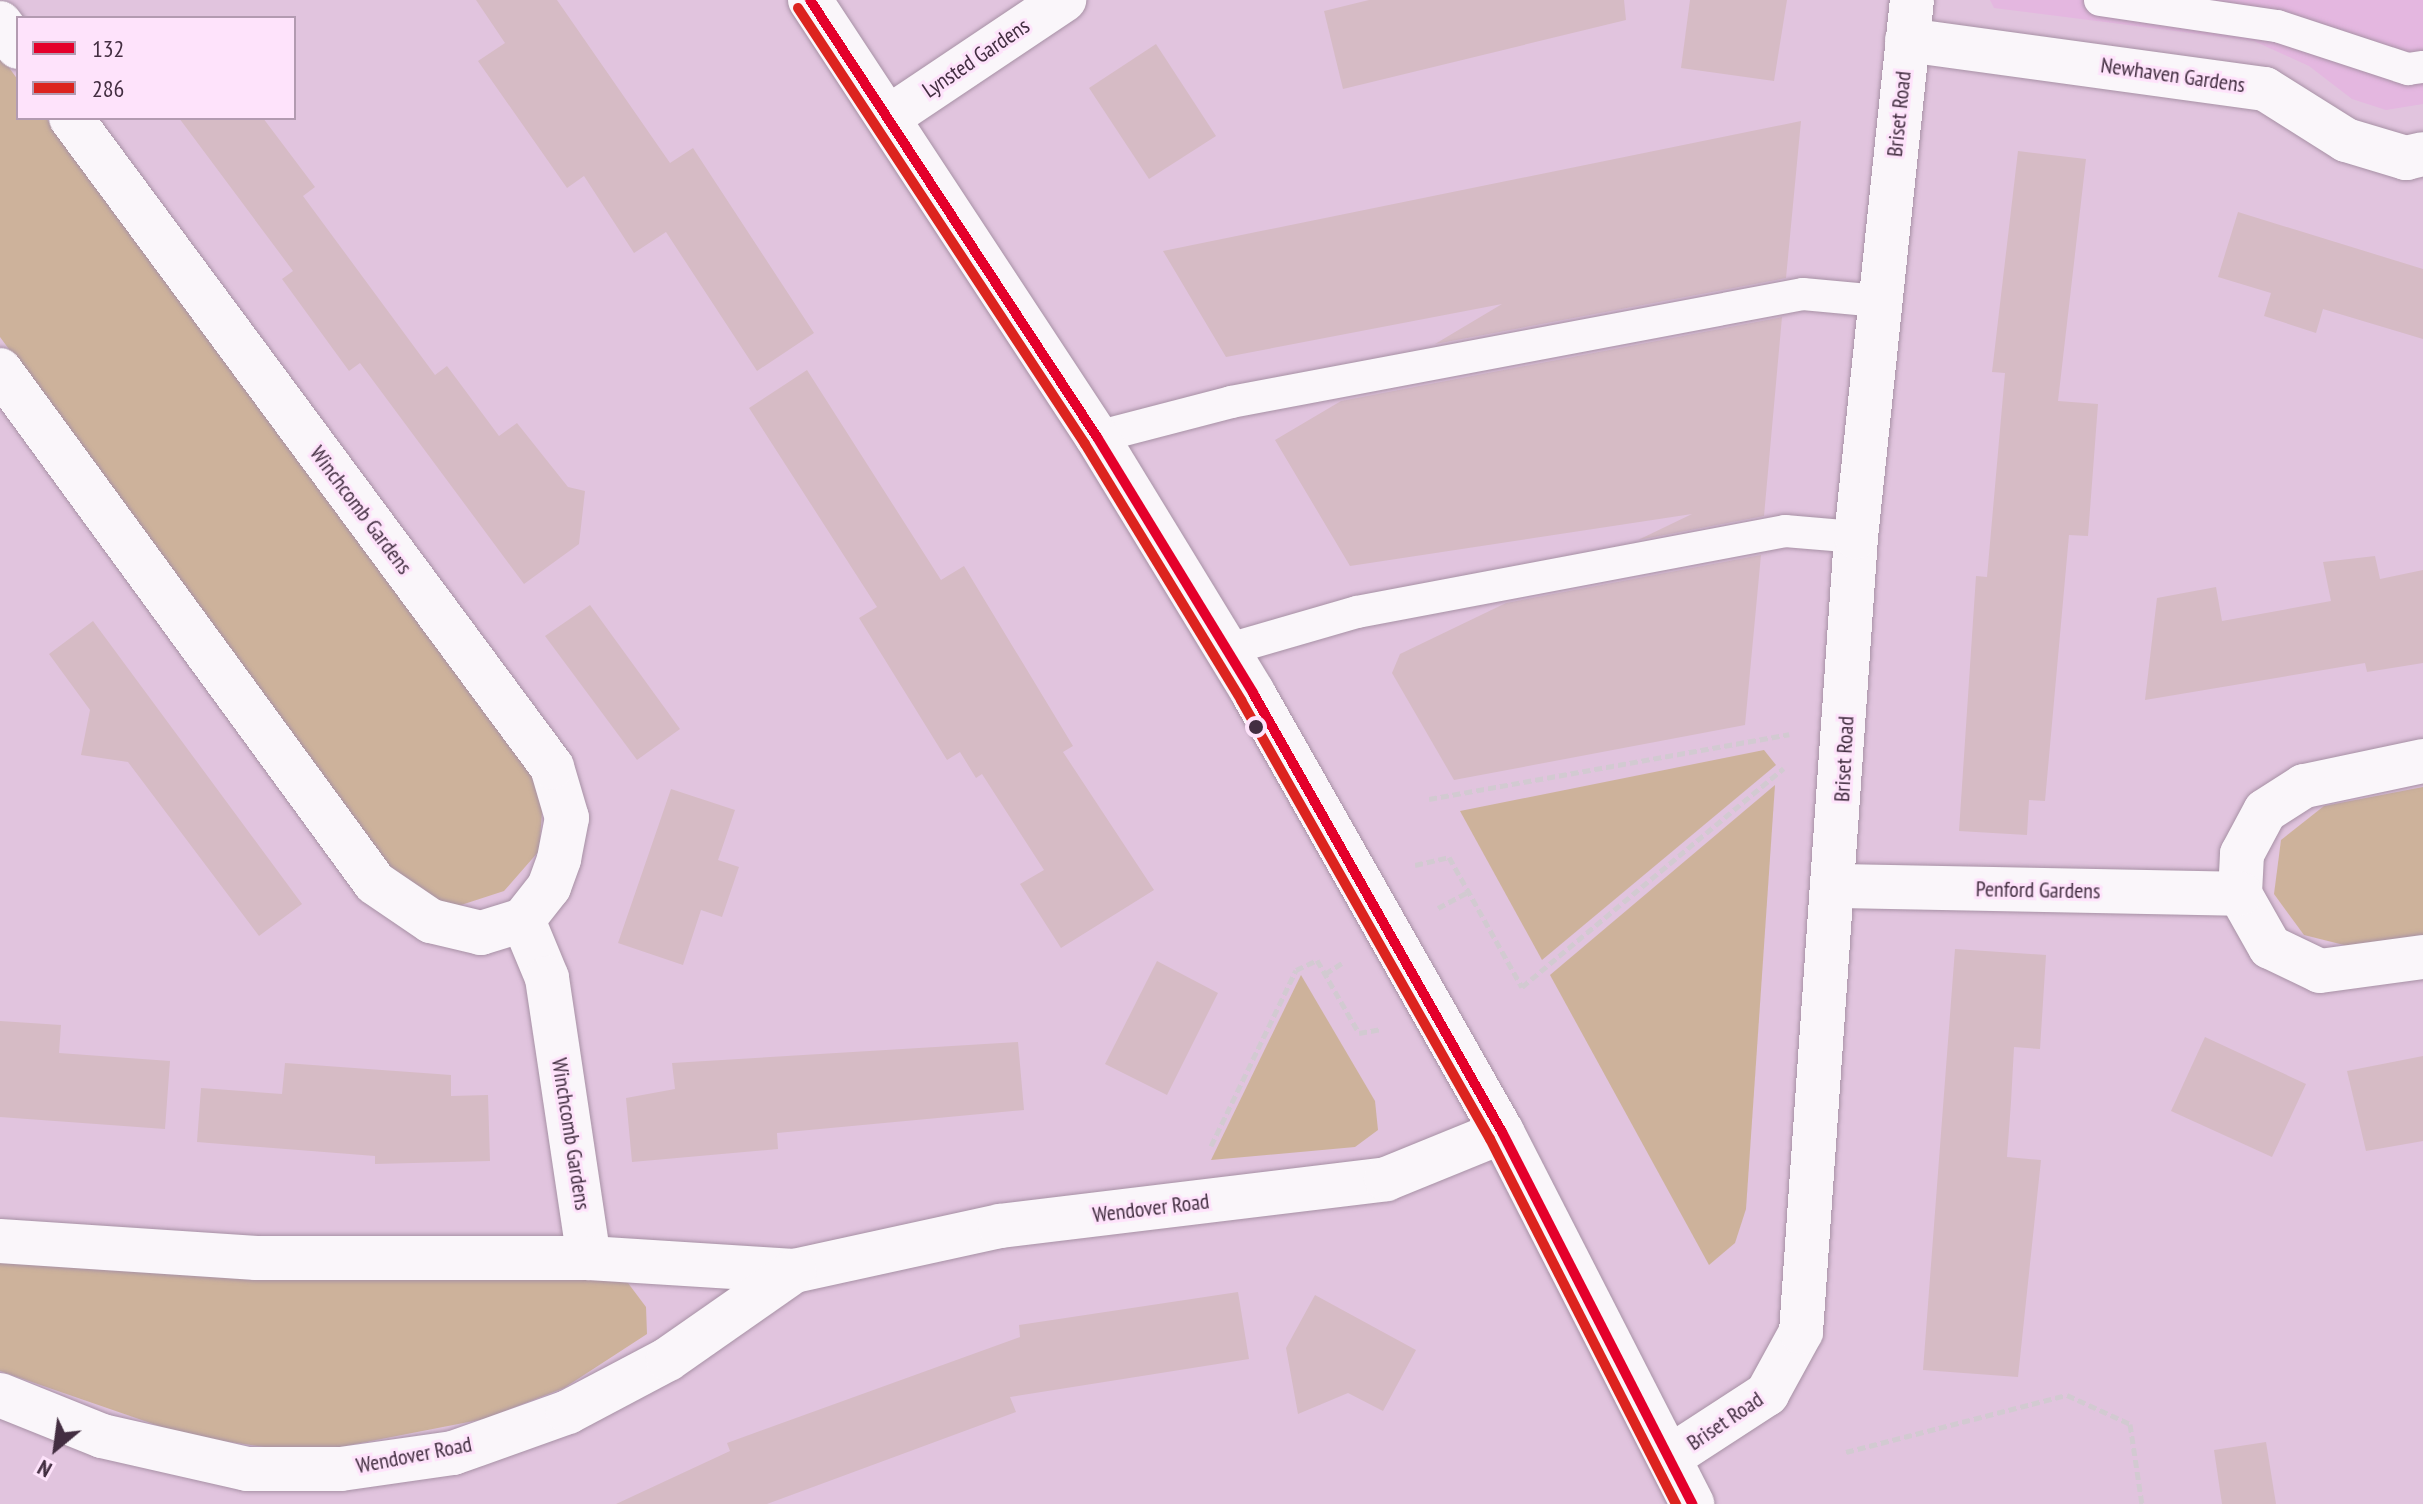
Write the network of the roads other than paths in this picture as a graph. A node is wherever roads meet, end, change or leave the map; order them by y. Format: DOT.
graph roads {
  1 [pos="810,0"];
  2 [pos="1064,0"];
  3 [pos="2100,0"];
  4 [pos="1909,20"];
  5 [pos="0,23"];
  6 [pos="16,44"];
  7 [pos="2423,67"];
  8 [pos="889,117"];
  9 [pos="72,120"];
  10 [pos="2423,154"];
  11 [pos="1879,301"];
  12 [pos="0,370"];
  13 [pos="1097,437"];
  14 [pos="1856,537"];
  15 [pos="1226,650"];
  16 [pos="2423,761"];
  17 [pos="1836,886"];
  18 [pos="2240,894"];
  19 [pos="523,920"];
  20 [pos="2423,957"];
  21 [pos="1502,1132"];
  22 [pos="0,1241"];
  23 [pos="589,1258"];
  24 [pos="794,1271"];
  25 [pos="0,1395"];
  26 [pos="1670,1457"];
  27 [pos="1692,1504"];
  1 -- 8 [label="street"];
  2 -- 8 [label="street, Lynsted Gardens"];
  3 -- 7 [label="lane"];
  4 -- 10 [label="street, Newhaven Gardens"];
  4 -- 11 [label="street, Briset Road"];
  5 -- 6 [label="street"];
  8 -- 13 [label="street"];
  9 -- 19 [label="street, Winchcomb Gardens"];
  11 -- 13 [label="lane"];
  11 -- 14 [label="street, Briset Road"];
  12 -- 19 [label="street"];
  13 -- 15 [label="street"];
  14 -- 15 [label="lane"];
  14 -- 17 [label="street, Briset Road"];
  15 -- 21 [label="street"];
  16 -- 18 [label="street"];
  17 -- 18 [label="street, Penford Gardens"];
  17 -- 26 [label="street, Briset Road"];
  18 -- 20 [label="street"];
  19 -- 23 [label="street, Winchcomb Gardens"];
  21 -- 24 [label="street, Wendover Road"];
  21 -- 26 [label="street"];
  22 -- 23 [label="street, Wendover Road"];
  23 -- 24 [label="street, Wendover Road"];
  24 -- 25 [label="street, Wendover Road"];
  26 -- 27 [label="street"];
}
